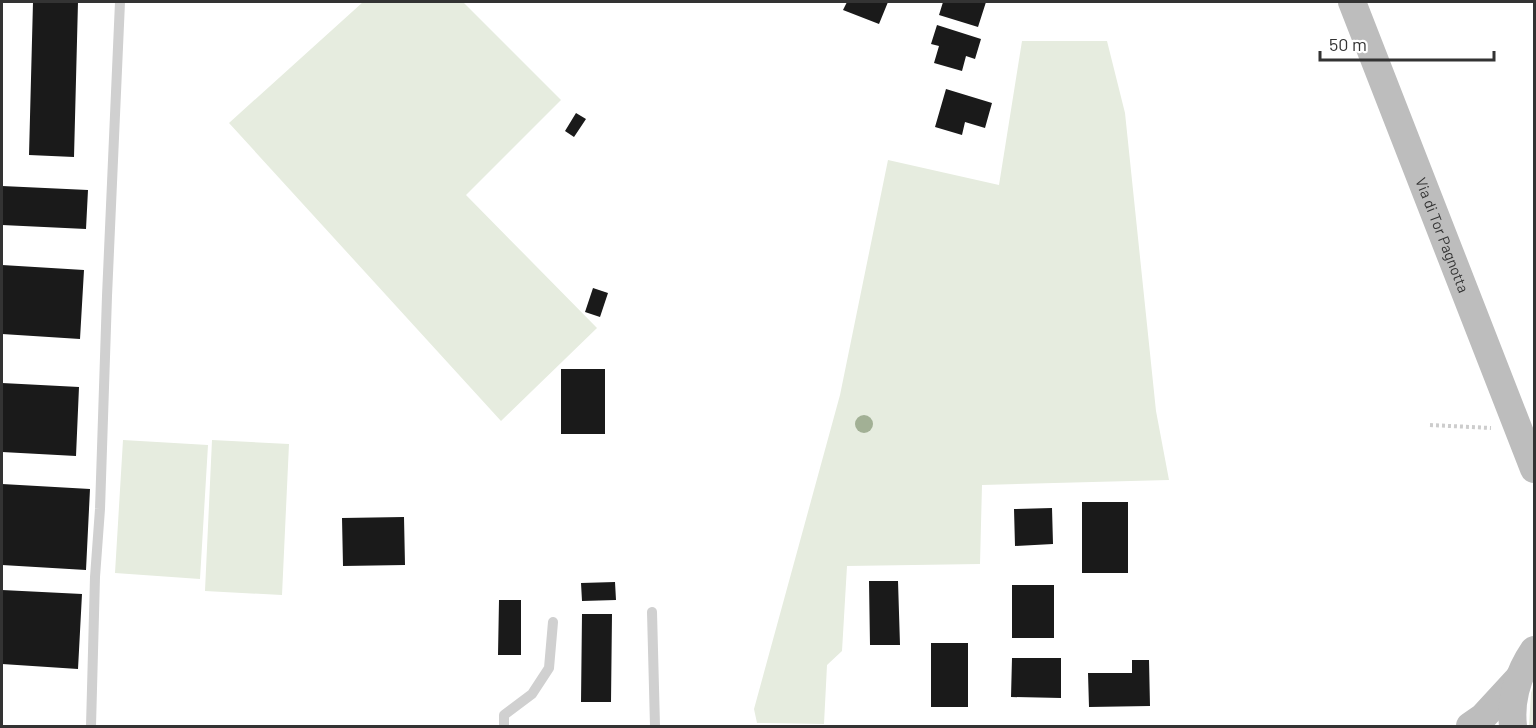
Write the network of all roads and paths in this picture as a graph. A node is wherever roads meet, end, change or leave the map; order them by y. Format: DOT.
graph roads {
  1 [pos="120,2"];
  2 [pos="1352,2"];
  3 [pos="1430,425"];
  4 [pos="1519,430"];
  5 [pos="1534,469"];
  6 [pos="652,612"];
  7 [pos="553,622"];
  8 [pos="1534,650"];
  9 [pos="1518,679"];
  10 [pos="91,726"];
  11 [pos="504,726"];
  12 [pos="655,726"];
  13 [pos="1470,726"];
  14 [pos="1513,726"];
  1 -- 10 [label="lane"];
  2 -- 4 [label="street, Via di Tor Pagnotta"];
  3 -- 4 [label="path"];
  4 -- 5 [label="street, Via di Tor Pagnotta"];
  6 -- 12 [label="lane"];
  7 -- 11 [label="lane"];
  8 -- 9 [label="street"];
  9 -- 13 [label="street"];
  9 -- 14 [label="street"];
}
